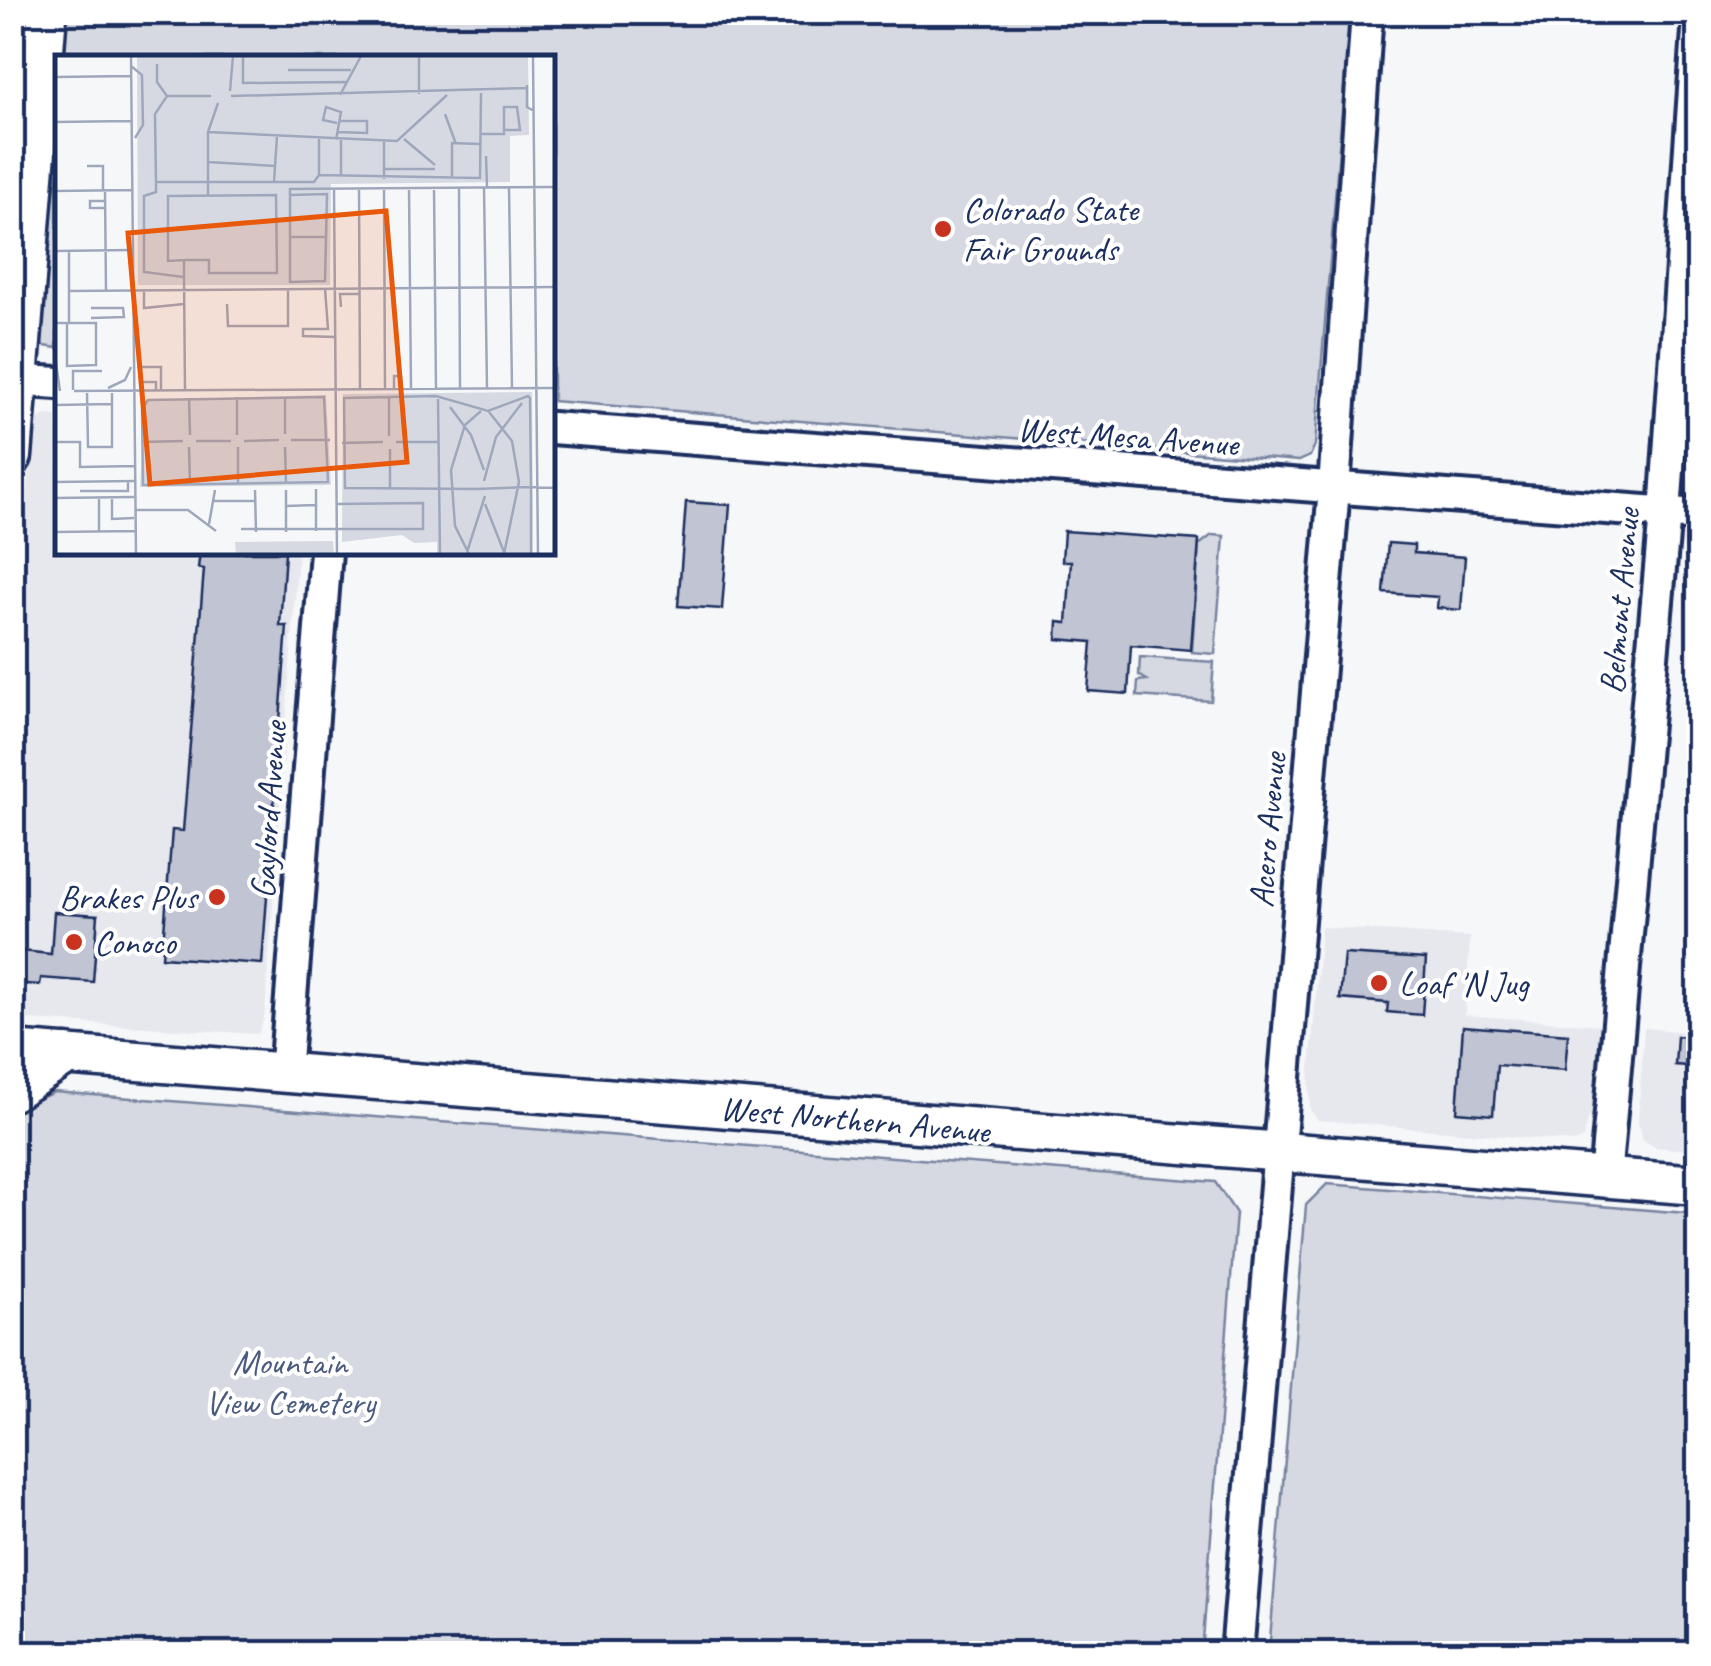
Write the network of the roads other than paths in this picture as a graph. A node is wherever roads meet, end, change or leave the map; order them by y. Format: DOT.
graph roads {
  1 [pos="47,12"];
  2 [pos="1368,12"];
  3 [pos="1698,31"];
  4 [pos="16,380"];
  5 [pos="55,383"];
  6 [pos="555,428"];
  7 [pos="12,456"];
  8 [pos="1334,488"];
  9 [pos="1665,513"];
  10 [pos="1698,516"];
  11 [pos="326,555"];
  12 [pos="12,1051"];
  13 [pos="68,1055"];
  14 [pos="285,1074"];
  15 [pos="12,1090"];
  16 [pos="1280,1153"];
  17 [pos="1606,1178"];
  18 [pos="1698,1185"];
  19 [pos="1236,1654"];
  1 -- 4 [label="main road"];
  2 -- 8 [label="street, Acero Avenue"];
  3 -- 9 [label="street, Belmont Avenue"];
  4 -- 5 [label="street"];
  4 -- 7 [label="main road"];
  6 -- 8 [label="street, West Mesa Avenue"];
  8 -- 9 [label="street, West Mesa Avenue"];
  8 -- 16 [label="street, Acero Avenue"];
  9 -- 10 [label="street, West Mesa Avenue"];
  9 -- 17 [label="street, Belmont Avenue"];
  11 -- 14 [label="street, Gaylord Avenue"];
  12 -- 13 [label="main road, West Northern Avenue"];
  13 -- 14 [label="main road, West Northern Avenue"];
  13 -- 15 [label="main road"];
  14 -- 16 [label="main road, West Northern Avenue"];
  16 -- 17 [label="main road, West Northern Avenue"];
  16 -- 19 [label="street, Acero Avenue"];
  17 -- 18 [label="main road, West Northern Avenue"];
}
